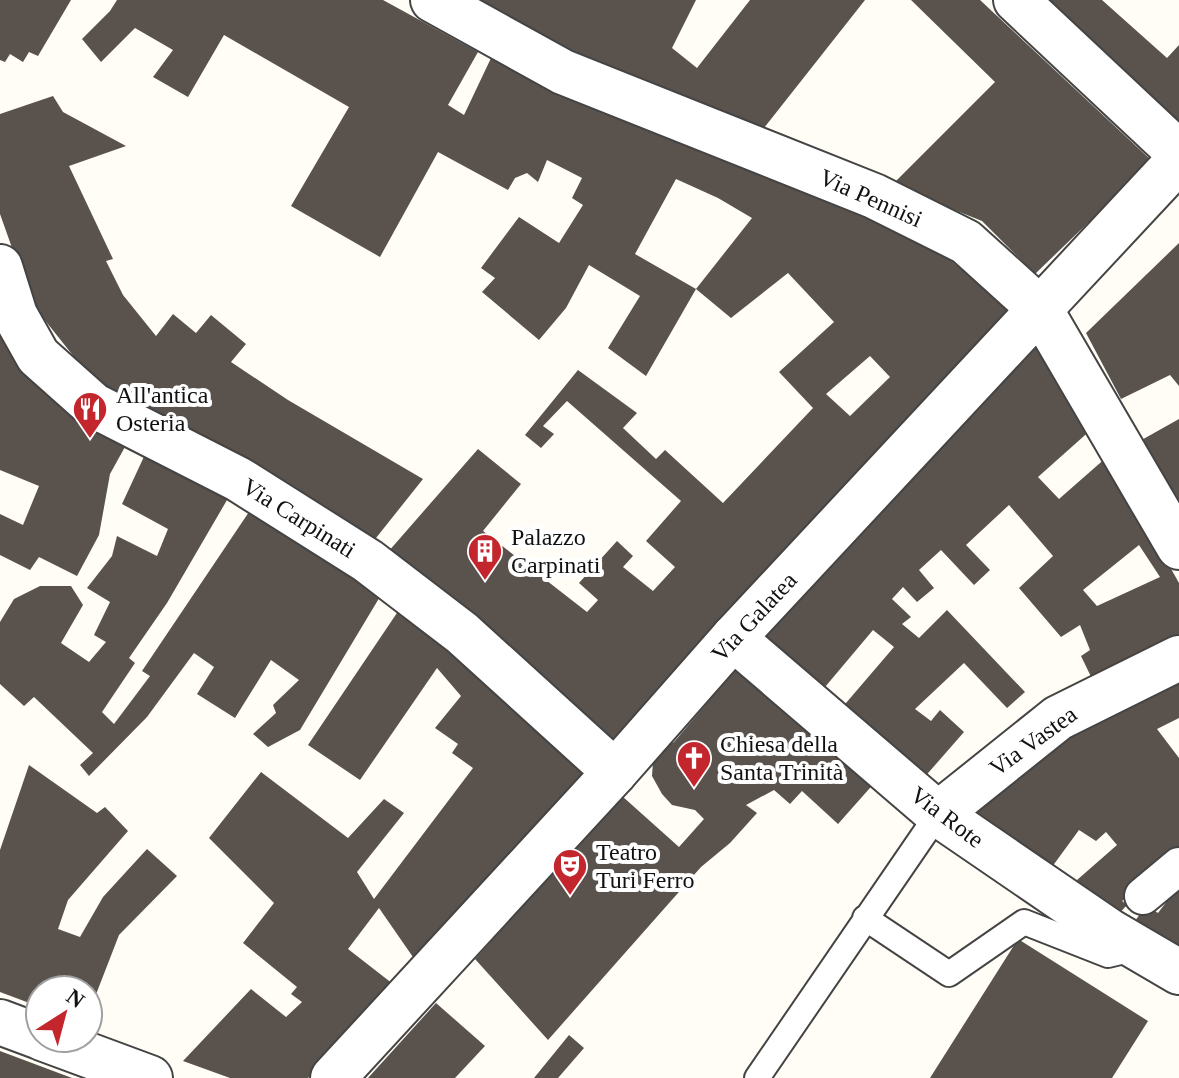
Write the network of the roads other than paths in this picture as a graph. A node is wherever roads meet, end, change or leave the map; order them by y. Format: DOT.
graph roads {
  1 [pos="433,0"];
  2 [pos="1016,0"];
  3 [pos="1179,153"];
  4 [pos="1179,160"];
  5 [pos="0,267"];
  6 [pos="1040,309"];
  7 [pos="1179,547"];
  8 [pos="733,638"];
  9 [pos="1179,658"];
  10 [pos="615,772"];
  11 [pos="938,814"];
  12 [pos="1179,866"];
  13 [pos="1143,896"];
  14 [pos="865,918"];
  15 [pos="1138,948"];
  16 [pos="1179,972"];
  17 [pos="0,1022"];
  18 [pos="24,1031"];
  19 [pos="85,1054"];
  20 [pos="150,1078"];
  21 [pos="333,1078"];
  22 [pos="757,1078"];
  1 -- 6 [label="street, Via Pennisi"];
  2 -- 3 [label="street"];
  4 -- 6 [label="street, Via Galatea"];
  5 -- 10 [label="street, Via Carpinati"];
  6 -- 7 [label="street, Via Pennisi"];
  6 -- 8 [label="street, Via Galatea"];
  8 -- 10 [label="street, Via Galatea"];
  8 -- 11 [label="street, Via Rote"];
  9 -- 11 [label="street, Via Vastea"];
  10 -- 21 [label="street, Via Galatea"];
  11 -- 14 [label="lane"];
  11 -- 15 [label="street, Via Rote"];
  12 -- 13 [label="street"];
  14 -- 15 [label="lane"];
  14 -- 22 [label="lane"];
  15 -- 16 [label="street, Via Rote"];
  17 -- 18 [label="street"];
  19 -- 20 [label="street"];
}
